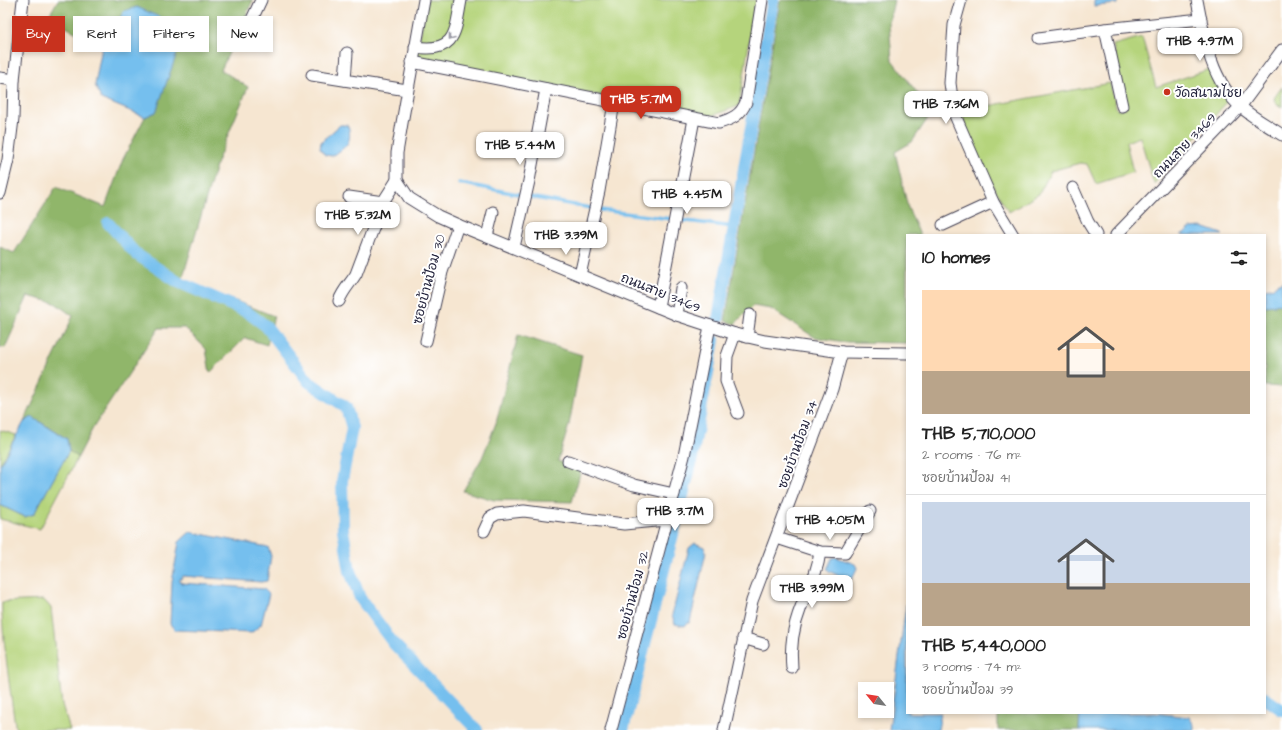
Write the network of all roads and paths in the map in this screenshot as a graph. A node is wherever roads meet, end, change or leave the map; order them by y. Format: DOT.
graph roads {
  1 [pos="23,0"];
  2 [pos="261,0"];
  3 [pos="424,0"];
  4 [pos="461,0"];
  5 [pos="762,0"];
  6 [pos="961,0"];
  7 [pos="1197,0"];
  8 [pos="254,16"];
  9 [pos="1201,19"];
  10 [pos="1105,29"];
  11 [pos="1039,38"];
  12 [pos="415,47"];
  13 [pos="1282,50"];
  14 [pos="347,53"];
  15 [pos="412,62"];
  16 [pos="312,75"];
  17 [pos="0,78"];
  18 [pos="14,80"];
  19 [pos="345,80"];
  20 [pos="546,89"];
  21 [pos="407,90"];
  22 [pos="614,103"];
  23 [pos="1122,106"];
  24 [pos="1240,107"];
  25 [pos="694,119"];
  26 [pos="1282,134"];
  27 [pos="397,180"];
  28 [pos="1073,188"];
  29 [pos="0,193"];
  30 [pos="349,197"];
  31 [pos="383,202"];
  32 [pos="993,202"];
  33 [pos="493,212"];
  34 [pos="458,225"];
  35 [pos="943,225"];
  36 [pos="1012,234"];
  37 [pos="1095,234"];
  38 [pos="1117,234"];
  39 [pos="487,236"];
  40 [pos="514,247"];
  41 [pos="580,275"];
  42 [pos="681,288"];
  43 [pos="339,301"];
  44 [pos="658,307"];
  45 [pos="677,315"];
  46 [pos="750,315"];
  47 [pos="710,326"];
  48 [pos="735,334"];
  49 [pos="747,337"];
  50 [pos="426,341"];
  51 [pos="842,352"];
  52 [pos="906,353"];
  53 [pos="738,413"];
  54 [pos="568,461"];
  55 [pos="674,494"];
  56 [pos="870,511"];
  57 [pos="666,520"];
  58 [pos="484,531"];
  59 [pos="777,538"];
  60 [pos="820,552"];
  61 [pos="743,638"];
  62 [pos="763,644"];
  63 [pos="792,668"];
  64 [pos="611,730"];
  65 [pos="724,730"];
  1 -- 18 [label="street"];
  2 -- 8 [label="street"];
  3 -- 12 [label="street"];
  4 -- 12 [label="street, one-way"];
  5 -- 25 [label="street"];
  6 -- 32 [label="street"];
  7 -- 9 [label="street"];
  9 -- 10 [label="street"];
  9 -- 24 [label="street"];
  10 -- 11 [label="street"];
  10 -- 23 [label="street"];
  12 -- 15 [label="street"];
  13 -- 24 [label="street, ถนนสาย 3469"];
  14 -- 19 [label="street"];
  15 -- 20 [label="street"];
  15 -- 21 [label="street"];
  16 -- 19 [label="street"];
  17 -- 18 [label="street"];
  18 -- 29 [label="street"];
  19 -- 21 [label="street"];
  20 -- 22 [label="street"];
  20 -- 40 [label="street"];
  21 -- 27 [label="street"];
  22 -- 25 [label="street"];
  22 -- 41 [label="street"];
  24 -- 26 [label="street"];
  24 -- 38 [label="street, ถนนสาย 3469"];
  25 -- 44 [label="street"];
  27 -- 31 [label="street"];
  27 -- 34 [label="street, ถนนสาย 3469"];
  28 -- 37 [label="street"];
  30 -- 31 [label="street"];
  31 -- 43 [label="street"];
  32 -- 35 [label="street"];
  32 -- 36 [label="street"];
  33 -- 39 [label="street"];
  34 -- 39 [label="street, ถนนสาย 3469"];
  34 -- 50 [label="street, ซอยบ้านป้อม 30"];
  39 -- 40 [label="street, ถนนสาย 3469"];
  40 -- 41 [label="street, ถนนสาย 3469"];
  41 -- 44 [label="street, ถนนสาย 3469"];
  42 -- 45 [label="street"];
  44 -- 45 [label="street, ถนนสาย 3469"];
  45 -- 47 [label="street, ถนนสาย 3469"];
  46 -- 49 [label="street"];
  47 -- 48 [label="street, ถนนสาย 3469"];
  47 -- 55 [label="street, ซอยบ้านป้อม 32"];
  48 -- 49 [label="street, ถนนสาย 3469"];
  48 -- 53 [label="street"];
  49 -- 51 [label="street, ถนนสาย 3469"];
  51 -- 52 [label="street, ถนนสาย 3469"];
  51 -- 59 [label="street, ซอยบ้านป้อม 34"];
  54 -- 55 [label="street"];
  55 -- 57 [label="street, ซอยบ้านป้อม 32"];
  56 -- 60 [label="street"];
  57 -- 58 [label="street"];
  57 -- 64 [label="street, ซอยบ้านป้อม 32"];
  59 -- 60 [label="street"];
  59 -- 61 [label="street, ซอยบ้านป้อม 34"];
  60 -- 63 [label="street"];
  61 -- 62 [label="street"];
  61 -- 65 [label="street, ซอยบ้านป้อม 34"];
}
